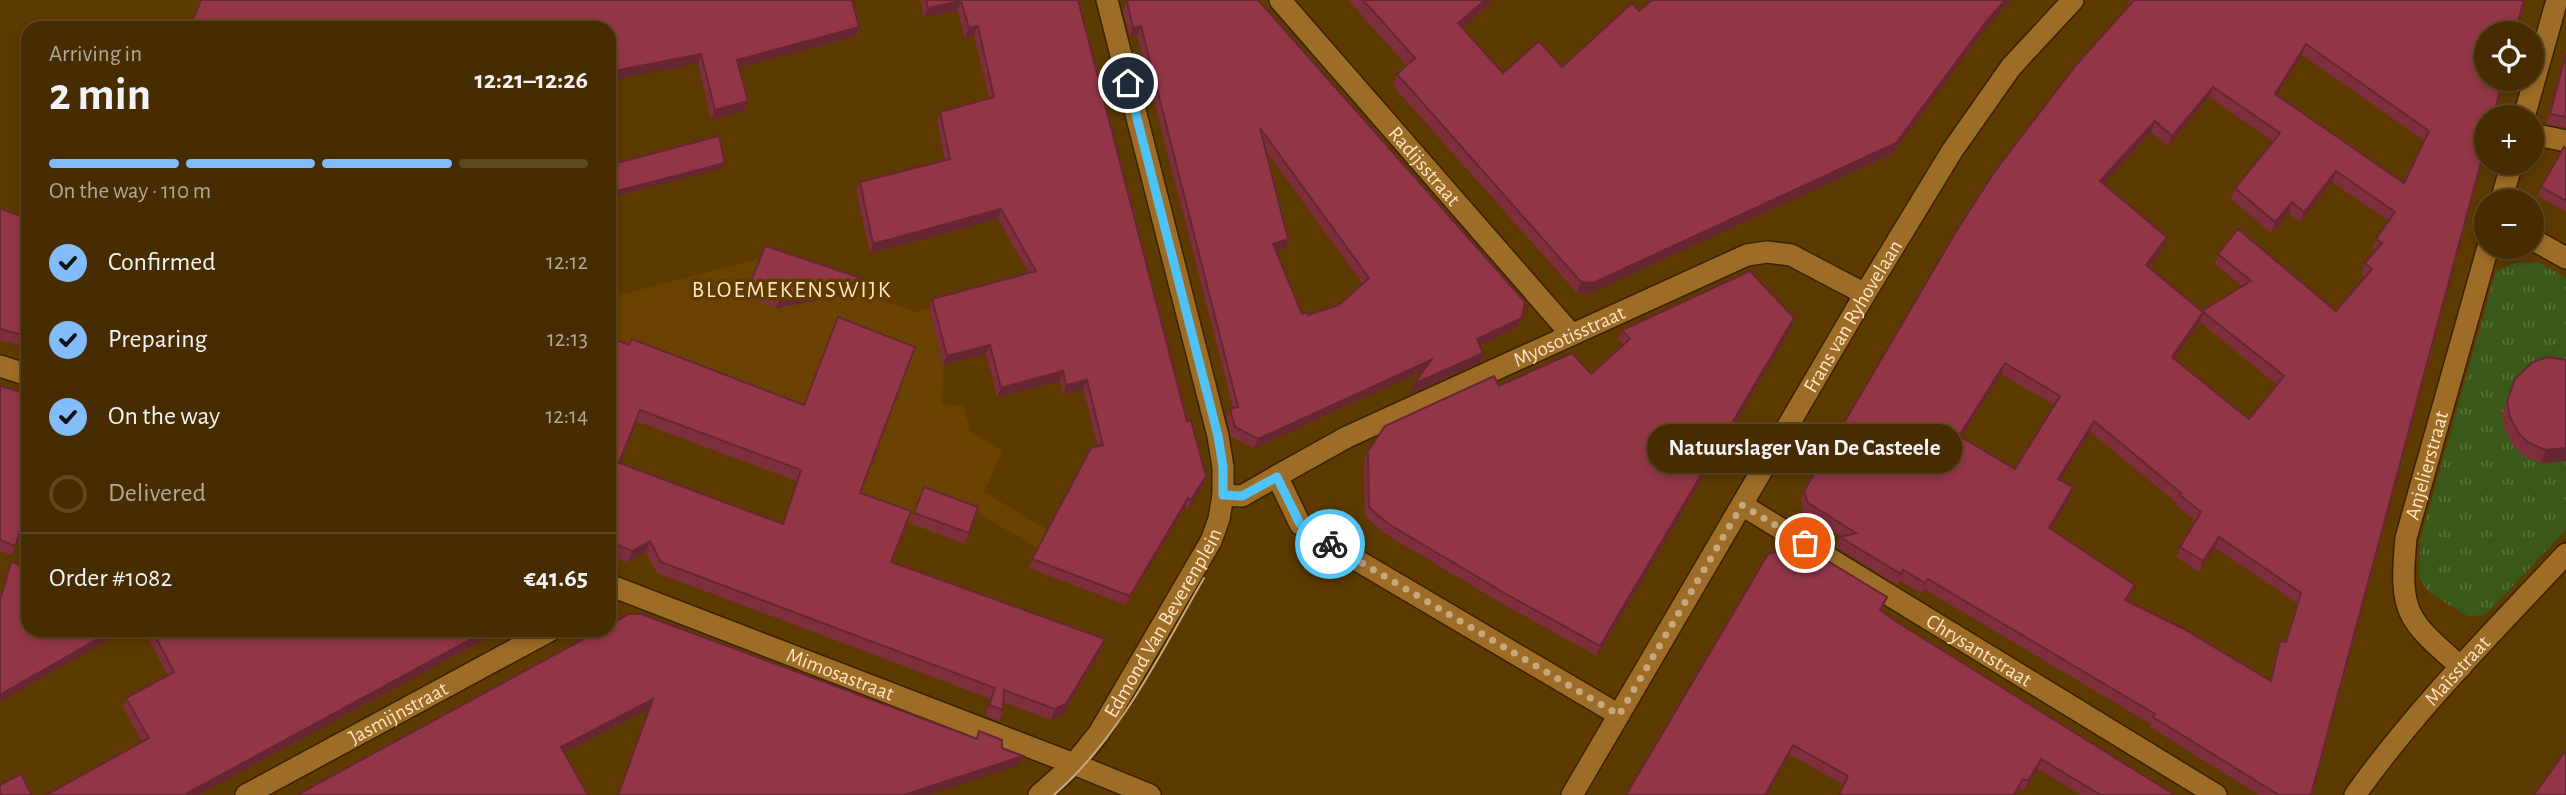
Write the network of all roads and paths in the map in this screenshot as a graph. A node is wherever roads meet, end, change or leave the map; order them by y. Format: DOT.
graph roads {
  1 [pos="1107,0"];
  2 [pos="1279,0"];
  3 [pos="2073,0"];
  4 [pos="2557,0"];
  5 [pos="2527,105"];
  6 [pos="2544,136"];
  7 [pos="2566,141"];
  8 [pos="2544,246"];
  9 [pos="2566,258"];
  10 [pos="2485,259"];
  11 [pos="1865,294"];
  12 [pos="1571,334"];
  13 [pos="0,366"];
  14 [pos="21,372"];
  15 [pos="1277,477"];
  16 [pos="1223,495"];
  17 [pos="1742,505"];
  18 [pos="2566,554"];
  19 [pos="616,593"];
  20 [pos="538,637"];
  21 [pos="2460,667"];
  22 [pos="1619,715"];
  23 [pos="1074,764"];
  24 [pos="246,795"];
  25 [pos="1039,795"];
  26 [pos="1150,795"];
  27 [pos="1572,795"];
  28 [pos="2216,795"];
  29 [pos="2355,795"];
  1 -- 16 [label="street, Edmond Van Beverenplein"];
  2 -- 12 [label="street, Radijsstraat"];
  3 -- 11 [label="street, Frans van Ryhovelaan"];
  4 -- 5 [label="street"];
  6 -- 7 [label="street"];
  8 -- 9 [label="street"];
  10 -- 21 [label="street, Anjelierstraat"];
  11 -- 12 [label="street, Myosotisstraat"];
  11 -- 17 [label="street, Frans van Ryhovelaan"];
  12 -- 15 [label="street, Myosotisstraat"];
  13 -- 14 [label="street"];
  15 -- 16 [label="street"];
  15 -- 22 [label="street"];
  16 -- 23 [label="street, Edmond Van Beverenplein"];
  17 -- 22 [label="street, Frans van Ryhovelaan"];
  17 -- 28 [label="street, Chrysantstraat"];
  18 -- 21 [label="street, Maïsstraat"];
  19 -- 23 [label="street, Mimosastraat"];
  20 -- 24 [label="street, Jasmijnstraat"];
  21 -- 29 [label="street, Maïsstraat"];
  22 -- 27 [label="street, Frans van Ryhovelaan"];
  23 -- 25 [label="street, Edmond Van Beverenplein"];
  23 -- 26 [label="street"];
}
